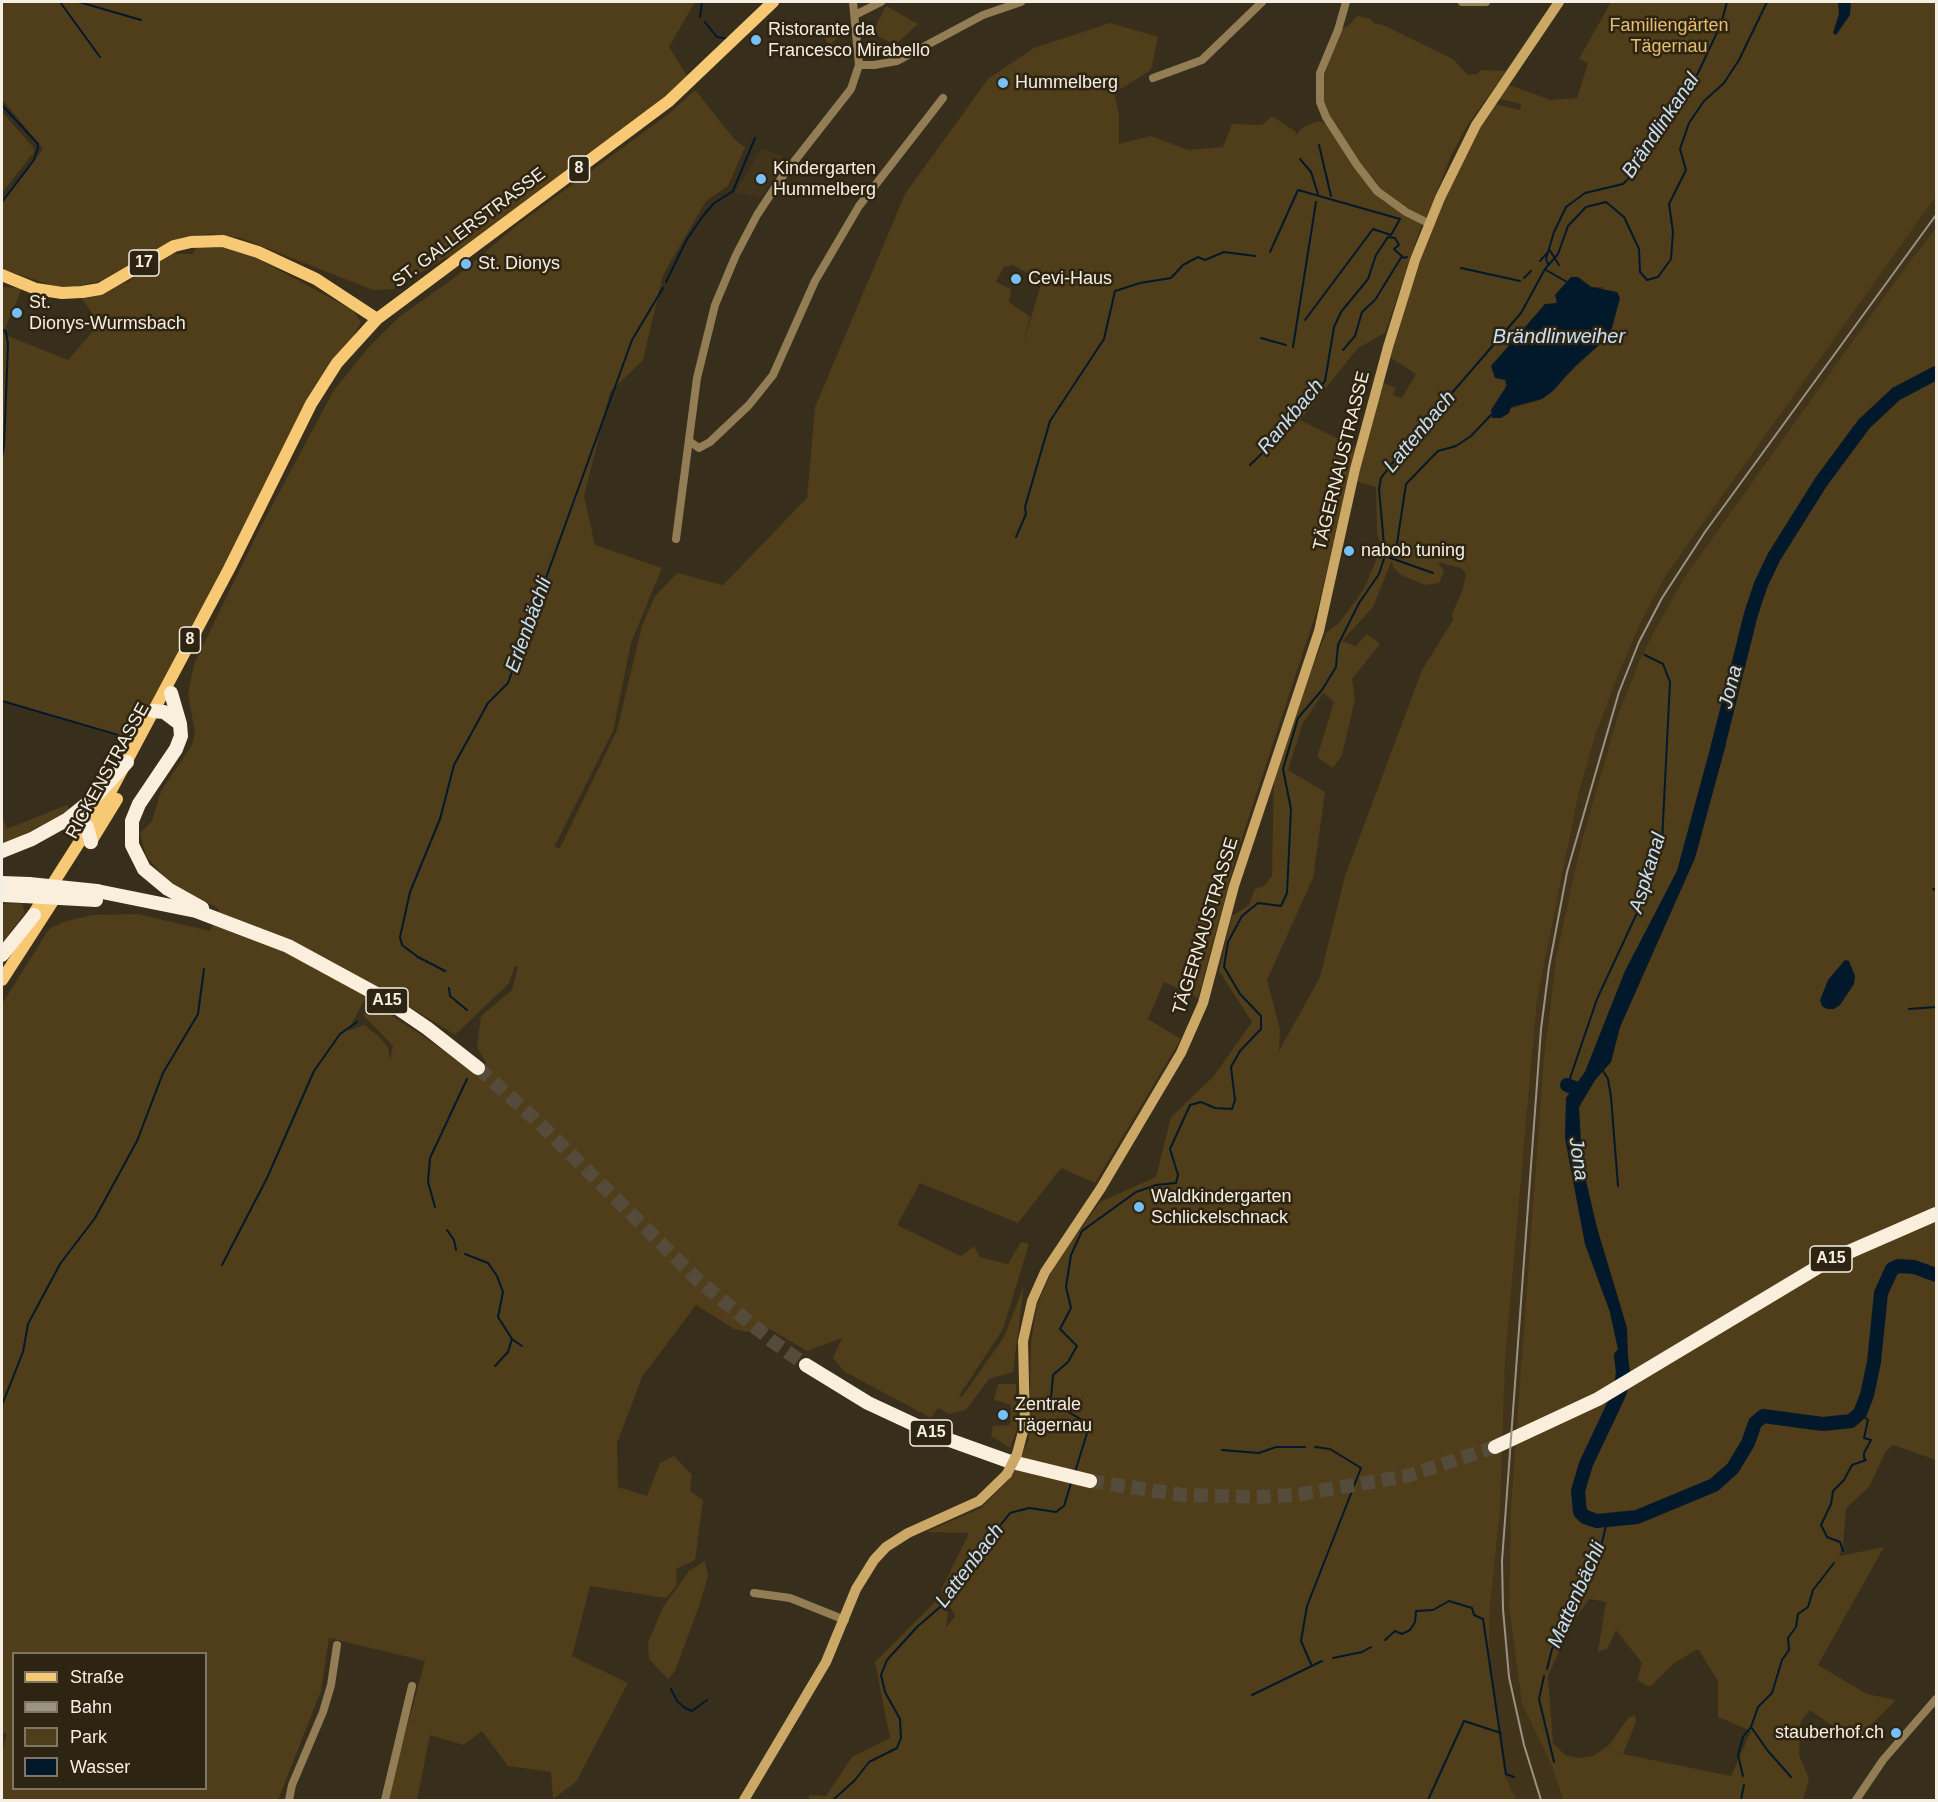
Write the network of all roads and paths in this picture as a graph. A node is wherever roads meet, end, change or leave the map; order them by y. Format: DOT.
graph roads {
  1 [pos="773,2"];
  2 [pos="853,2"];
  3 [pos="881,2"];
  4 [pos="1020,2"];
  5 [pos="1262,2"];
  6 [pos="1346,2"];
  7 [pos="1462,2"];
  8 [pos="1486,2"];
  9 [pos="1559,2"];
  10 [pos="855,15"];
  11 [pos="859,65"];
  12 [pos="1153,78"];
  13 [pos="943,98"];
  14 [pos="1430,224"];
  15 [pos="2,275"];
  16 [pos="377,319"];
  17 [pos="689,441"];
  18 [pos="676,539"];
  19 [pos="229,569"];
  20 [pos="171,693"];
  21 [pos="157,711"];
  22 [pos="180,724"];
  23 [pos="127,762"];
  24 [pos="68,819"];
  25 [pos="90,837"];
  26 [pos="2,851"];
  27 [pos="2,883"];
  28 [pos="26,890"];
  29 [pos="2,895"];
  30 [pos="34,915"];
  31 [pos="216,918"];
  32 [pos="2,955"];
  33 [pos="2,966"];
  34 [pos="2,980"];
  35 [pos="478,1068"];
  36 [pos="1936,1214"];
  37 [pos="806,1365"];
  38 [pos="1496,1447"];
  39 [pos="1078,1478"];
  40 [pos="754,1593"];
  41 [pos="845,1620"];
  42 [pos="337,1645"];
  43 [pos="412,1686"];
  44 [pos="1936,1699"];
  45 [pos="289,1800"];
  46 [pos="385,1800"];
  47 [pos="744,1800"];
  48 [pos="1856,1800"];
  1 -- 16 [label="main road, ST. GALLERSTRASSE / 8"];
  2 -- 10 [label="street"];
  3 -- 10 [label="street"];
  4 -- 11 [label="street"];
  5 -- 12 [label="street"];
  6 -- 14 [label="street"];
  7 -- 8 [label="street"];
  9 -- 14 [label="street, TÄGERNAUSTRASSE"];
  10 -- 11 [label="street"];
  11 -- 17 [label="street"];
  13 -- 17 [label="street"];
  14 -- 41 [label="street, TÄGERNAUSTRASSE, bridge"];
  15 -- 16 [label="main road, 17"];
  16 -- 19 [label="main road, RICKENSTRASSE / 8"];
  17 -- 18 [label="street"];
  19 -- 20 [label="main road, RICKENSTRASSE / 8"];
  19 -- 21 [label="main road, RICKENSTRASSE / 8"];
  20 -- 21 [label="main road, RICKENSTRASSE / 8"];
  20 -- 22 [label="highway"];
  21 -- 22 [label="highway"];
  21 -- 23 [label="main road, RICKENSTRASSE / 8"];
  21 -- 25 [label="main road, RICKENSTRASSE / 8"];
  22 -- 31 [label="highway"];
  23 -- 24 [label="highway"];
  23 -- 25 [label="main road, RICKENSTRASSE / 8"];
  24 -- 25 [label="highway"];
  24 -- 26 [label="highway"];
  25 -- 30 [label="main road, RICKENSTRASSE / 8"];
  25 -- 34 [label="main road, RICKENSTRASSE / 8"];
  27 -- 28 [label="highway, A15"];
  28 -- 29 [label="highway"];
  28 -- 31 [label="highway, A15, bridge"];
  30 -- 32 [label="highway"];
  30 -- 33 [label="main road, RICKENSTRASSE / 8"];
  31 -- 35 [label="highway, A15"];
  36 -- 38 [label="highway, A15"];
  37 -- 39 [label="highway, A15"];
  40 -- 41 [label="street"];
  41 -- 47 [label="street, TÄGERNAUSTRASSE"];
  42 -- 45 [label="street"];
  43 -- 46 [label="street"];
  44 -- 48 [label="street"];
}
